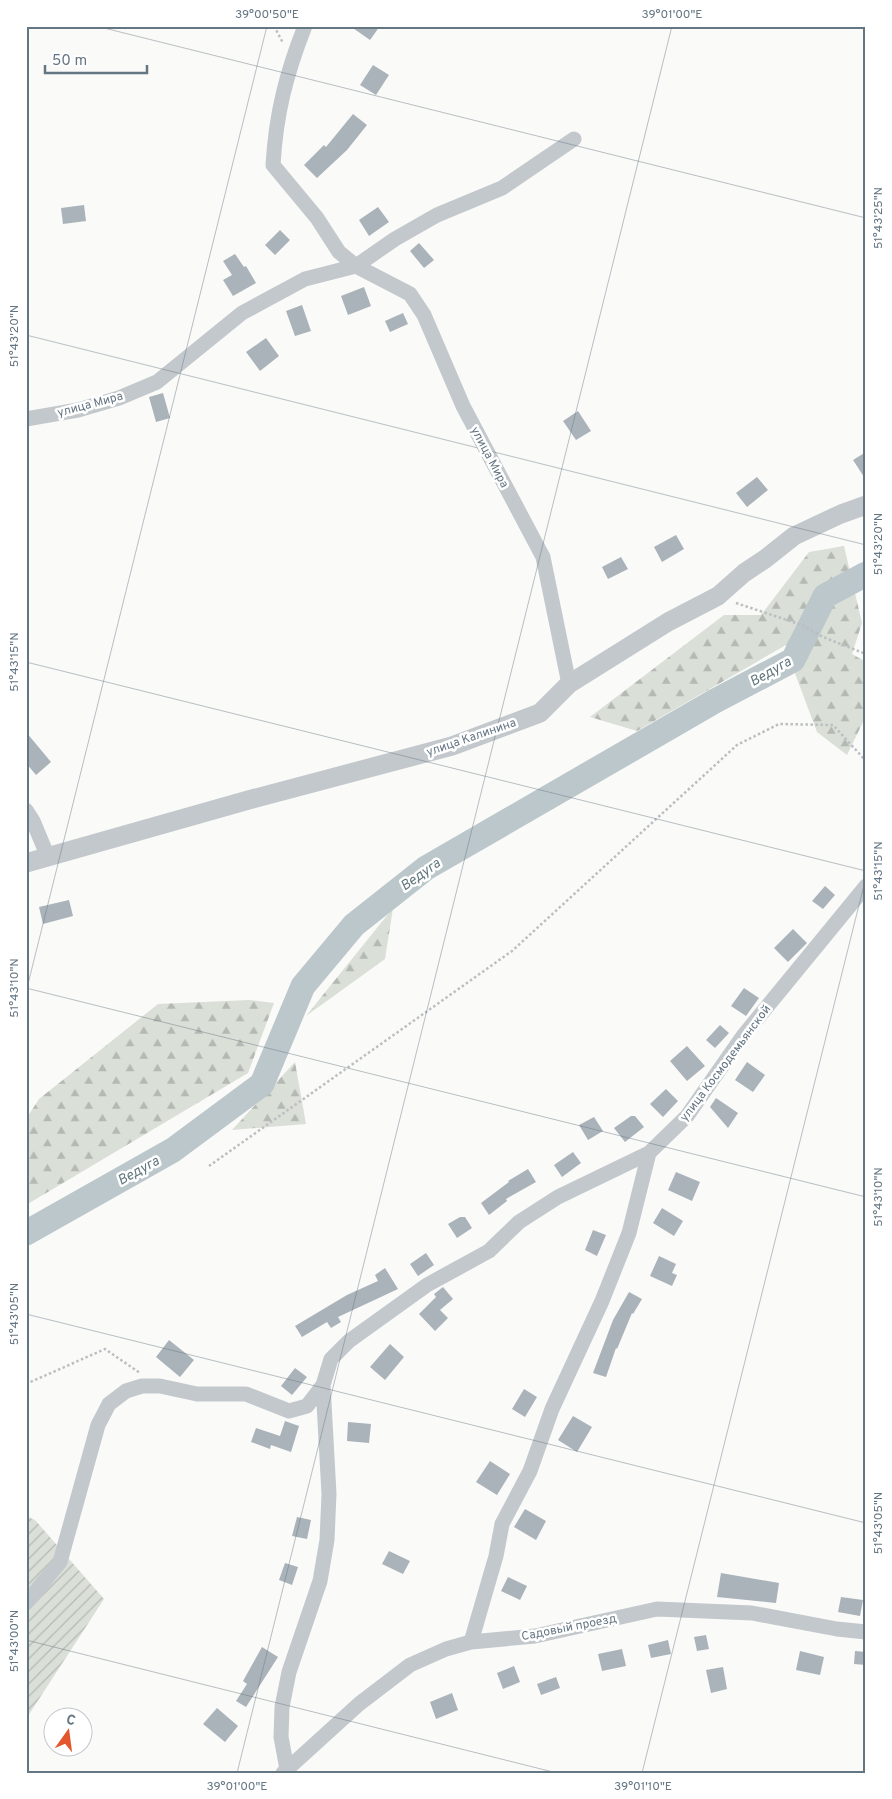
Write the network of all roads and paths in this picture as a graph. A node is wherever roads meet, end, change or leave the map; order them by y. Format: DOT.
graph roads {
  1 [pos="305,26"];
  2 [pos="574,139"];
  3 [pos="356,266"];
  4 [pos="26,419"];
  5 [pos="866,505"];
  6 [pos="718,596"];
  7 [pos="866,654"];
  8 [pos="569,684"];
  9 [pos="866,762"];
  10 [pos="26,810"];
  11 [pos="48,856"];
  12 [pos="26,863"];
  13 [pos="866,886"];
  14 [pos="650,1153"];
  15 [pos="208,1166"];
  16 [pos="26,1384"];
  17 [pos="160,1386"];
  18 [pos="323,1386"];
  19 [pos="26,1603"];
  20 [pos="866,1632"];
  21 [pos="471,1642"];
  22 [pos="285,1771"];
  1 -- 3 [label="street, улица Мира"];
  2 -- 3 [label="street, улица Мира"];
  3 -- 4 [label="street, улица Мира"];
  3 -- 8 [label="street, улица Мира"];
  5 -- 6 [label="street, улица Калинина"];
  6 -- 7 [label="path"];
  6 -- 8 [label="street, улица Калинина"];
  8 -- 11 [label="street, улица Калинина"];
  9 -- 15 [label="path"];
  10 -- 11 [label="street"];
  11 -- 12 [label="street, улица Калинина"];
  13 -- 14 [label="street, улица Космодемьянской"];
  14 -- 18 [label="street, улица Космодемьянской"];
  14 -- 21 [label="street"];
  16 -- 17 [label="path"];
  17 -- 18 [label="street"];
  17 -- 19 [label="street"];
  18 -- 22 [label="street"];
  20 -- 21 [label="street, Садовый проезд"];
  21 -- 22 [label="street, Садовый проезд"];
}
